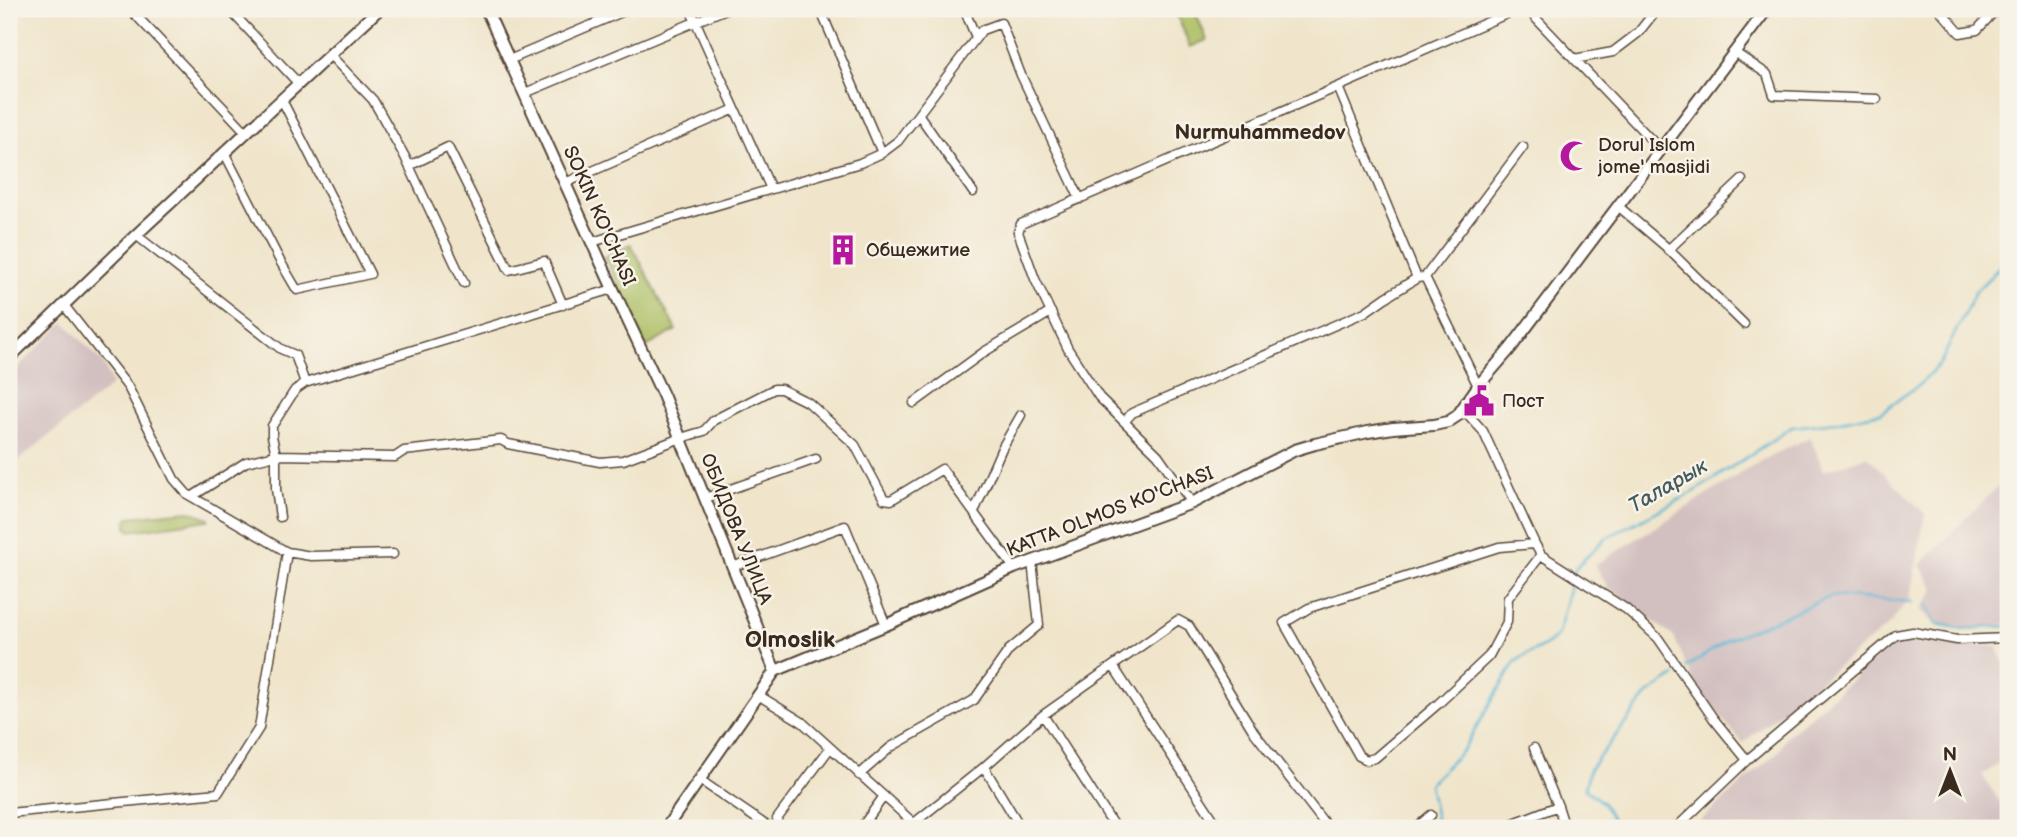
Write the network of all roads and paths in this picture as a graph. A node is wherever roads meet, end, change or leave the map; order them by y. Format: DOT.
graph roads {
  1 [pos="130,9"];
  2 [pos="229,9"];
  3 [pos="379,9"];
  4 [pos="486,9"];
  5 [pos="629,9"];
  6 [pos="690,9"];
  7 [pos="726,9"];
  8 [pos="820,9"];
  9 [pos="964,9"];
  10 [pos="1518,9"];
  11 [pos="1527,9"];
  12 [pos="1657,9"];
  13 [pos="1767,9"];
  14 [pos="1939,9"];
  15 [pos="2004,9"];
  16 [pos="1994,11"];
  17 [pos="696,22"];
  18 [pos="976,37"];
  19 [pos="1734,52"];
  20 [pos="330,55"];
  21 [pos="509,60"];
  22 [pos="1574,60"];
  23 [pos="299,84"];
  24 [pos="1338,86"];
  25 [pos="526,93"];
  26 [pos="1877,99"];
  27 [pos="282,100"];
  28 [pos="735,109"];
  29 [pos="919,115"];
  30 [pos="247,133"];
  31 [pos="1523,147"];
  32 [pos="1660,149"];
  33 [pos="882,153"];
  34 [pos="225,154"];
  35 [pos="409,166"];
  36 [pos="1742,180"];
  37 [pos="565,183"];
  38 [pos="771,189"];
  39 [pos="973,192"];
  40 [pos="1080,199"];
  41 [pos="1618,206"];
  42 [pos="136,235"];
  43 [pos="592,242"];
  44 [pos="1668,250"];
  45 [pos="1421,278"];
  46 [pos="464,284"];
  47 [pos="613,289"];
  48 [pos="63,304"];
  49 [pos="563,304"];
  50 [pos="1051,312"];
  51 [pos="1744,324"];
  52 [pos="9,358"];
  53 [pos="305,383"];
  54 [pos="1478,386"];
  55 [pos="914,403"];
  56 [pos="1463,409"];
  57 [pos="1021,415"];
  58 [pos="1125,421"];
  59 [pos="681,438"];
  60 [pos="276,455"];
  61 [pos="816,459"];
  62 [pos="193,496"];
  63 [pos="705,498"];
  64 [pos="1192,503"];
  65 [pos="974,512"];
  66 [pos="280,517"];
  67 [pos="1535,544"];
  68 [pos="287,552"];
  69 [pos="393,554"];
  70 [pos="1541,555"];
  71 [pos="1032,561"];
  72 [pos="732,567"];
  73 [pos="1014,568"];
  74 [pos="886,625"];
  75 [pos="2008,638"];
  76 [pos="1113,666"];
  77 [pos="775,671"];
  78 [pos="758,695"];
  79 [pos="1043,715"];
  80 [pos="830,748"];
  81 [pos="1534,748"];
  82 [pos="1747,760"];
  83 [pos="984,768"];
  84 [pos="859,775"];
  85 [pos="700,780"];
  86 [pos="884,796"];
  87 [pos="1558,806"];
  88 [pos="9,813"];
  89 [pos="1431,816"];
  90 [pos="778,819"];
  91 [pos="917,825"];
  92 [pos="666,828"];
  93 [pos="771,828"];
  94 [pos="861,828"];
  95 [pos="1021,828"];
  96 [pos="1115,828"];
  97 [pos="1219,828"];
  98 [pos="1328,828"];
  99 [pos="1416,828"];
  100 [pos="1501,828"];
  101 [pos="1565,828"];
  102 [pos="1676,828"];
  1 -- 30 [label="street"];
  2 -- 23 [label="street"];
  3 -- 20 [label="street"];
  4 -- 21 [label="street, SOKIN KO'CHASI"];
  5 -- 21 [label="street"];
  6 -- 17 [label="street"];
  7 -- 17 [label="street"];
  8 -- 33 [label="street"];
  9 -- 18 [label="street"];
  10 -- 24 [label="street"];
  11 -- 22 [label="street"];
  12 -- 22 [label="street"];
  13 -- 19 [label="street, KATTA OLMOS KO'CHASI"];
  14 -- 16 [label="street"];
  15 -- 16 [label="street"];
  17 -- 25 [label="street"];
  17 -- 28 [label="street"];
  18 -- 29 [label="street"];
  18 -- 40 [label="street"];
  19 -- 26 [label="street"];
  19 -- 32 [label="street, KATTA OLMOS KO'CHASI"];
  20 -- 23 [label="street"];
  20 -- 35 [label="street"];
  21 -- 25 [label="street, SOKIN KO'CHASI"];
  22 -- 32 [label="street"];
  23 -- 27 [label="street"];
  24 -- 40 [label="street"];
  24 -- 45 [label="street"];
  25 -- 37 [label="street, SOKIN KO'CHASI"];
  27 -- 30 [label="street"];
  27 -- 34 [label="street"];
  28 -- 37 [label="street"];
  28 -- 38 [label="street"];
  29 -- 33 [label="street"];
  29 -- 39 [label="street"];
  30 -- 34 [label="street"];
  31 -- 45 [label="street"];
  32 -- 41 [label="street, KATTA OLMOS KO'CHASI"];
  33 -- 38 [label="street"];
  34 -- 42 [label="street"];
  35 -- 46 [label="street"];
  35 -- 49 [label="street"];
  36 -- 44 [label="street"];
  37 -- 43 [label="street, SOKIN KO'CHASI"];
  38 -- 43 [label="street"];
  40 -- 50 [label="street"];
  41 -- 44 [label="street"];
  41 -- 54 [label="street, KATTA OLMOS KO'CHASI"];
  42 -- 48 [label="street"];
  42 -- 53 [label="street"];
  43 -- 47 [label="street, SOKIN KO'CHASI"];
  44 -- 51 [label="street"];
  45 -- 54 [label="street"];
  45 -- 58 [label="street"];
  47 -- 49 [label="street"];
  47 -- 59 [label="street, SOKIN KO'CHASI"];
  48 -- 52 [label="street"];
  48 -- 62 [label="street"];
  49 -- 53 [label="street"];
  50 -- 55 [label="street"];
  50 -- 58 [label="street"];
  53 -- 60 [label="street"];
  54 -- 56 [label="street, KATTA OLMOS KO'CHASI"];
  56 -- 64 [label="street, KATTA OLMOS KO'CHASI"];
  56 -- 67 [label="street"];
  57 -- 65 [label="street"];
  58 -- 64 [label="street"];
  59 -- 60 [label="street"];
  59 -- 63 [label="street, ОБИДОВА УЛИЦА"];
  59 -- 65 [label="street"];
  60 -- 62 [label="street"];
  60 -- 66 [label="street"];
  61 -- 63 [label="street"];
  62 -- 68 [label="street"];
  63 -- 72 [label="street, ОБИДОВА УЛИЦА"];
  64 -- 71 [label="street, KATTA OLMOS KO'CHASI"];
  65 -- 73 [label="street"];
  67 -- 70 [label="street"];
  67 -- 70 [label="street"];
  68 -- 69 [label="street"];
  68 -- 88 [label="street"];
  70 -- 82 [label="street"];
  71 -- 73 [label="street, KATTA OLMOS KO'CHASI"];
  71 -- 84 [label="street"];
  72 -- 74 [label="street"];
  72 -- 77 [label="street, ОБИДОВА УЛИЦА"];
  73 -- 74 [label="street, KATTA OLMOS KO'CHASI"];
  74 -- 77 [label="street, KATTA OLMOS KO'CHASI"];
  75 -- 82 [label="street"];
  76 -- 79 [label="street"];
  76 -- 97 [label="street"];
  76 -- 98 [label="street"];
  77 -- 78 [label="street"];
  78 -- 80 [label="street"];
  78 -- 85 [label="street"];
  79 -- 83 [label="street"];
  79 -- 96 [label="street"];
  80 -- 84 [label="street"];
  80 -- 90 [label="street"];
  81 -- 87 [label="street"];
  82 -- 102 [label="street"];
  83 -- 91 [label="street"];
  83 -- 95 [label="street"];
  84 -- 86 [label="street"];
  85 -- 92 [label="street"];
  85 -- 93 [label="street"];
  86 -- 91 [label="street"];
  86 -- 94 [label="street"];
  87 -- 100 [label="street"];
  87 -- 101 [label="street"];
  89 -- 99 [label="street"];
}
